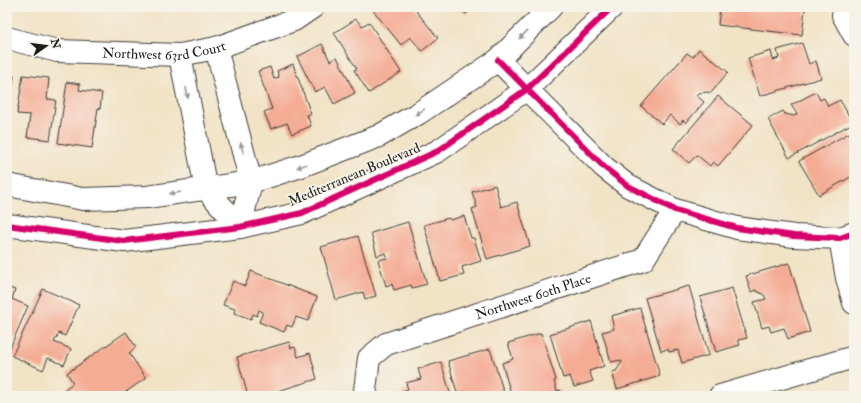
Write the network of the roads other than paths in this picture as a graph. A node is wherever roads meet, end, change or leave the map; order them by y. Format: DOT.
graph roads {
  1 [pos="313,7"];
  2 [pos="551,7"];
  3 [pos="612,7"];
  4 [pos="845,11"];
  5 [pos="854,35"];
  6 [pos="7,38"];
  7 [pos="216,48"];
  8 [pos="180,55"];
  9 [pos="498,60"];
  10 [pos="527,89"];
  11 [pos="251,182"];
  12 [pos="7,185"];
  13 [pos="206,189"];
  14 [pos="676,210"];
  15 [pos="7,224"];
  16 [pos="240,227"];
  17 [pos="847,235"];
  18 [pos="854,303"];
  19 [pos="854,357"];
  20 [pos="367,396"];
  21 [pos="720,396"];
  1 -- 7 [label="street, Northwest 63rd Court"];
  2 -- 9 [label="street, Mediterranean Boulevard, one-way"];
  3 -- 10 [label="street, Mediterranean Boulevard"];
  4 -- 5 [label="street"];
  6 -- 8 [label="street, Northwest 63rd Court"];
  7 -- 8 [label="street, Northwest 63rd Court"];
  11 -- 7 [label="street, one-way"];
  8 -- 13 [label="street, one-way"];
  9 -- 10 [label="street"];
  9 -- 11 [label="street, Mediterranean Boulevard, one-way"];
  10 -- 14 [label="street"];
  10 -- 16 [label="street, Mediterranean Boulevard"];
  11 -- 13 [label="street, Mediterranean Boulevard"];
  11 -- 16 [label="street"];
  13 -- 12 [label="street, Mediterranean Boulevard, one-way"];
  13 -- 16 [label="street"];
  14 -- 17 [label="street"];
  14 -- 20 [label="street, Northwest 60th Place"];
  15 -- 16 [label="street, Mediterranean Boulevard"];
  17 -- 18 [label="street"];
  19 -- 21 [label="street"];
}
